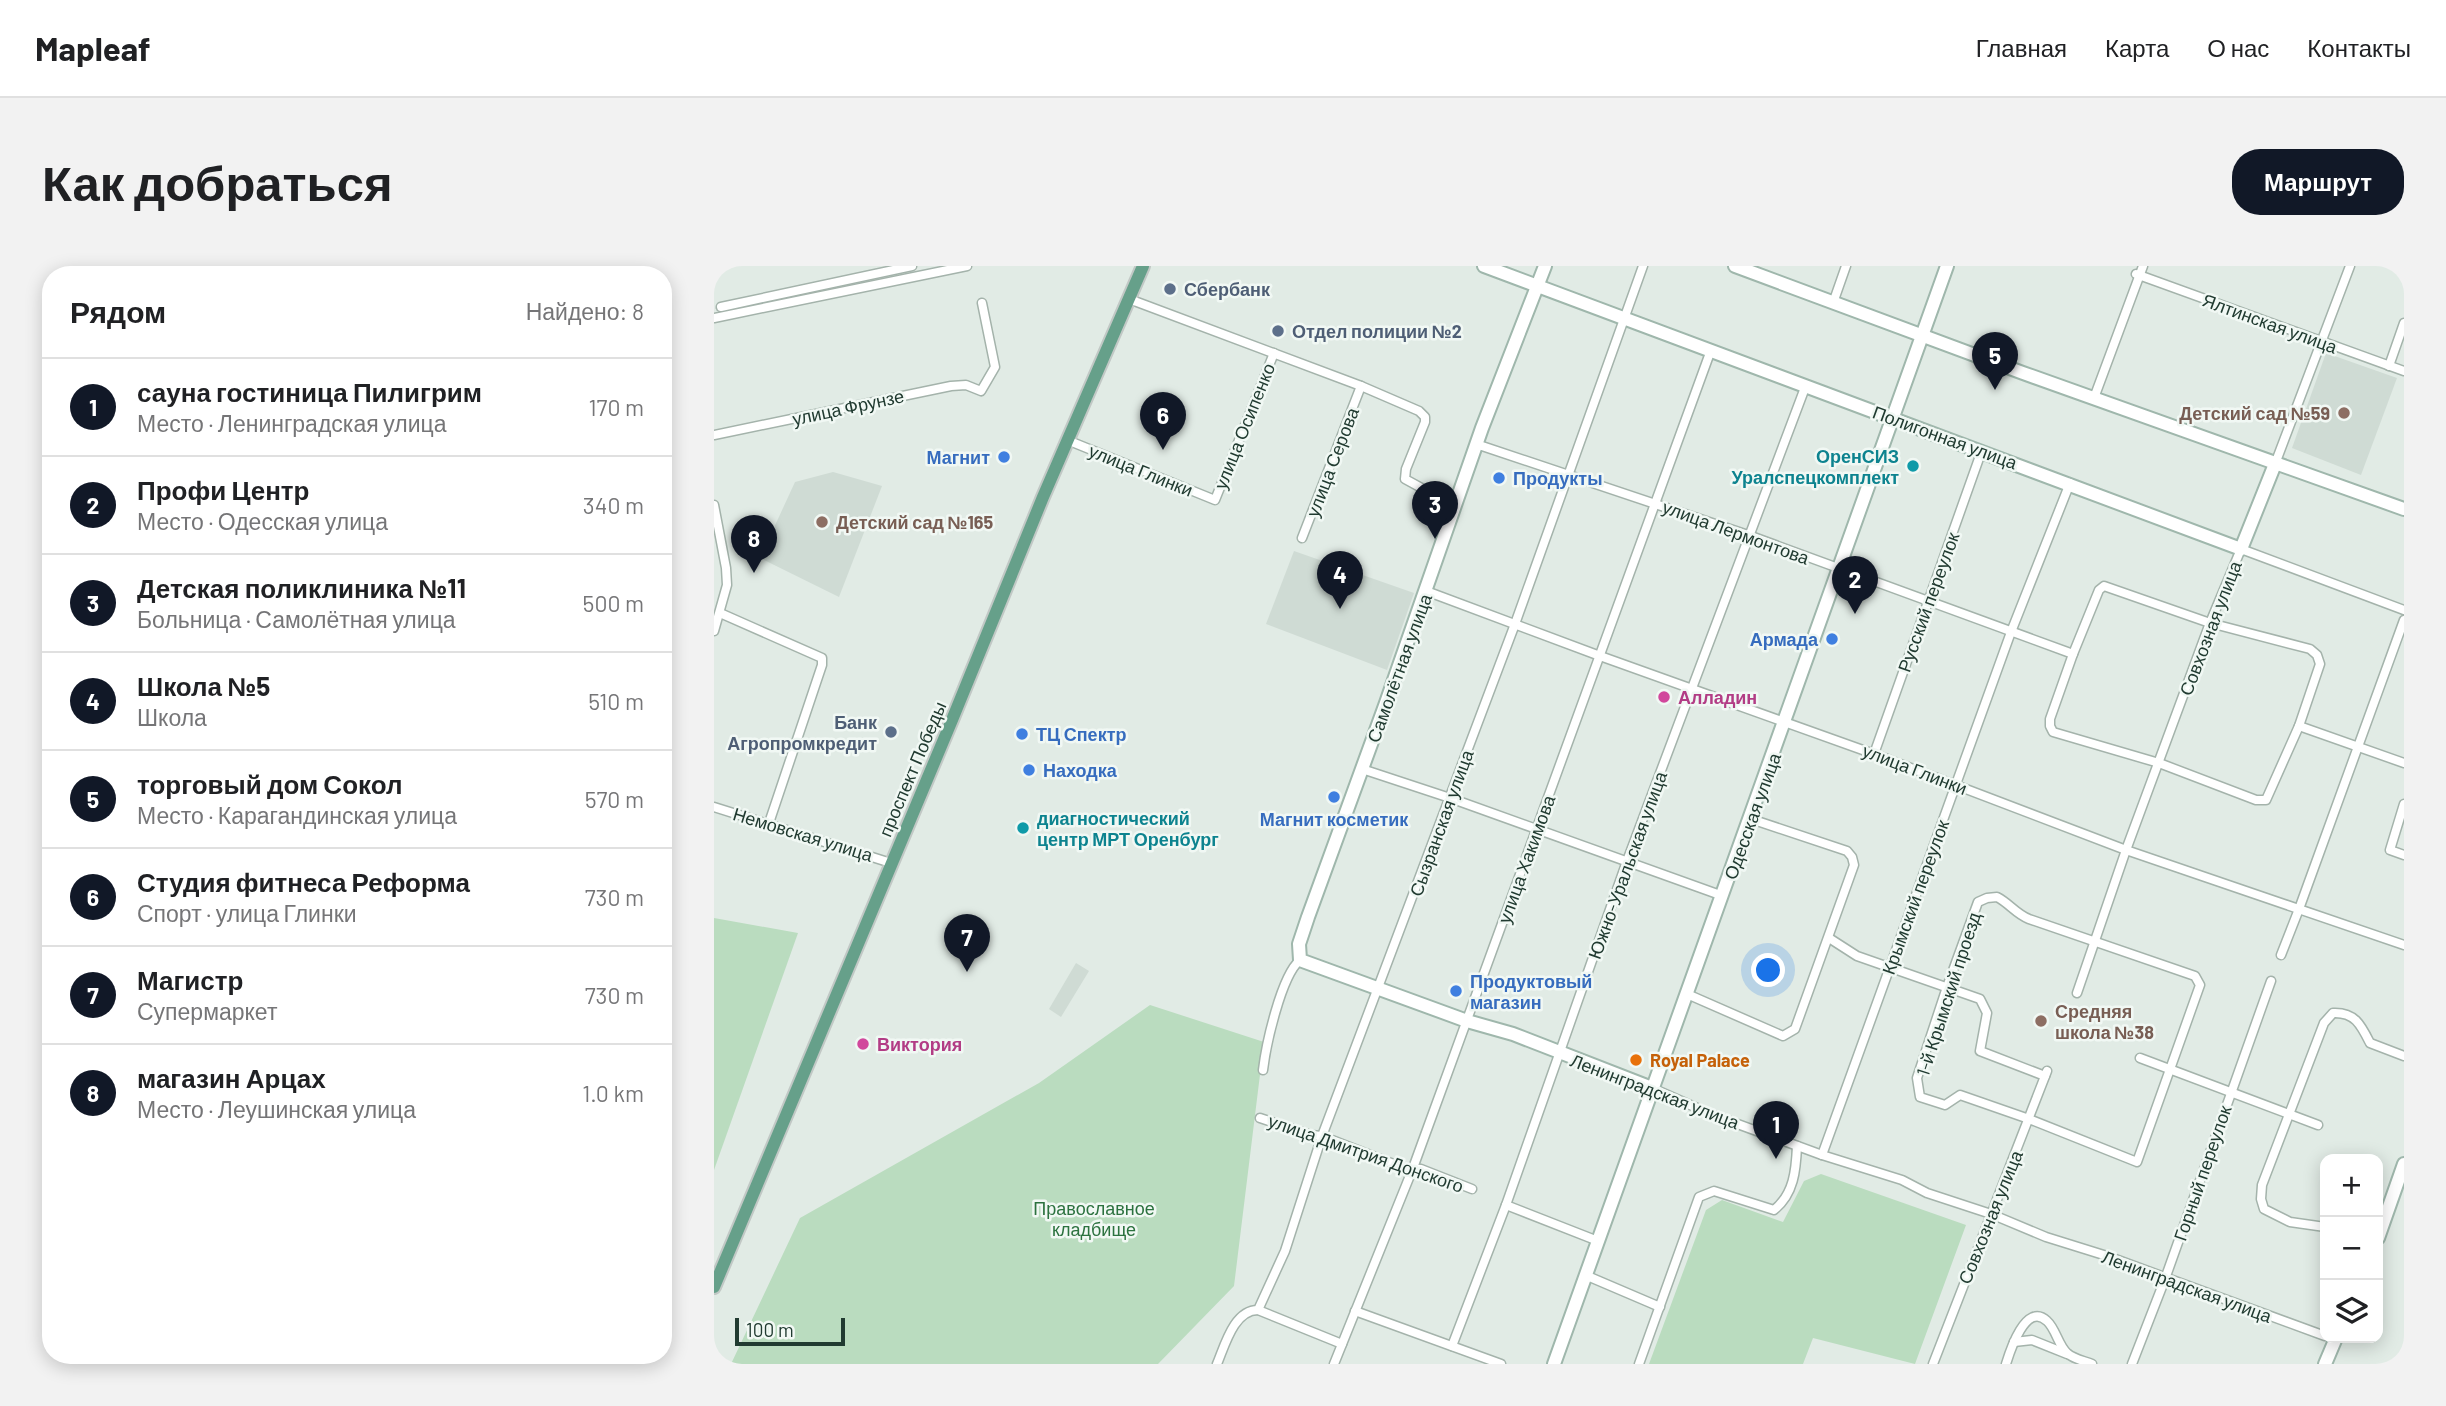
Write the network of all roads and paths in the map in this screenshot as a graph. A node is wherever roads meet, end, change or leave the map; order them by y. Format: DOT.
graph roads {
  1 [pos="912,266"];
  2 [pos="967,266"];
  3 [pos="1143,266"];
  4 [pos="1484,266"];
  5 [pos="1545,266"];
  6 [pos="1643,266"];
  7 [pos="1846,266"];
  8 [pos="1947,266"];
  9 [pos="2350,266"];
  10 [pos="1741,267"];
  11 [pos="2139,271"];
  12 [pos="1537,286"];
  13 [pos="1129,299"];
  14 [pos="982,303"];
  15 [pos="1833,303"];
  16 [pos="721,307"];
  17 [pos="714,318"];
  18 [pos="1624,319"];
  19 [pos="2404,323"];
  20 [pos="1923,336"];
  21 [pos="2320,342"];
  22 [pos="1711,350"];
  23 [pos="1274,353"];
  24 [pos="2389,366"];
  25 [pos="2404,371"];
  26 [pos="1806,385"];
  27 [pos="1361,386"];
  28 [pos="2094,398"];
  29 [pos="1894,418"];
  30 [pos="714,435"];
  31 [pos="1067,440"];
  32 [pos="1476,444"];
  33 [pos="1982,450"];
  34 [pos="2275,464"];
  35 [pos="1567,474"];
  36 [pos="2070,483"];
  37 [pos="1215,500"];
  38 [pos="1457,502"];
  39 [pos="1656,503"];
  40 [pos="714,505"];
  41 [pos="2404,509"];
  42 [pos="1748,536"];
  43 [pos="1302,538"];
  44 [pos="2241,549"];
  45 [pos="724,552"];
  46 [pos="714,554"];
  47 [pos="1840,569"];
  48 [pos="1426,591"];
  49 [pos="1928,603"];
  50 [pos="2404,610"];
  51 [pos="720,613"];
  52 [pos="2404,620"];
  53 [pos="2210,623"];
  54 [pos="1515,624"];
  55 [pos="714,631"];
  56 [pos="2011,632"];
  57 [pos="2073,654"];
  58 [pos="1600,656"];
  59 [pos="1693,689"];
  60 [pos="1786,721"];
  61 [pos="2299,726"];
  62 [pos="2358,748"];
  63 [pos="1874,754"];
  64 [pos="2159,762"];
  65 [pos="2404,763"];
  66 [pos="1362,769"];
  67 [pos="1957,785"];
  68 [pos="1450,798"];
  69 [pos="2404,804"];
  70 [pos="714,807"];
  71 [pos="1751,819"];
  72 [pos="769,823"];
  73 [pos="1537,830"];
  74 [pos="2126,850"];
  75 [pos="2404,855"];
  76 [pos="1627,862"];
  77 [pos="891,863"];
  78 [pos="1723,895"];
  79 [pos="2299,909"];
  80 [pos="1829,938"];
  81 [pos="2094,943"];
  82 [pos="2404,945"];
  83 [pos="2281,955"];
  84 [pos="1300,960"];
  85 [pos="1889,967"];
  86 [pos="2271,981"];
  87 [pos="1947,987"];
  88 [pos="1378,989"];
  89 [pos="2077,993"];
  90 [pos="1687,994"];
  91 [pos="1467,1021"];
  92 [pos="1559,1054"];
  93 [pos="2404,1056"];
  94 [pos="2140,1058"];
  95 [pos="1263,1070"];
  96 [pos="2171,1070"];
  97 [pos="1652,1088"];
  98 [pos="2231,1091"];
  99 [pos="2288,1113"];
  100 [pos="1260,1118"];
  101 [pos="2029,1119"];
  102 [pos="2318,1125"];
  103 [pos="1322,1136"];
  104 [pos="1797,1146"];
  105 [pos="1822,1155"];
  106 [pos="2404,1164"];
  107 [pos="1413,1168"];
  108 [pos="1472,1189"];
  109 [pos="1506,1205"];
  110 [pos="1991,1214"];
  111 [pos="2383,1224"];
  112 [pos="2320,1226"];
  113 [pos="1598,1241"];
  114 [pos="1585,1275"];
  115 [pos="2165,1279"];
  116 [pos="714,1287"];
  117 [pos="1660,1307"];
  118 [pos="1258,1310"];
  119 [pos="1355,1311"];
  120 [pos="2320,1334"];
  121 [pos="2014,1342"];
  122 [pos="2330,1343"];
  123 [pos="1342,1344"];
  124 [pos="1452,1346"];
  125 [pos="2067,1354"];
  126 [pos="1217,1364"];
  127 [pos="1334,1364"];
  128 [pos="1501,1364"];
  129 [pos="1554,1364"];
  130 [pos="1639,1364"];
  131 [pos="1933,1364"];
  132 [pos="2006,1364"];
  133 [pos="2092,1364"];
  134 [pos="2132,1364"];
  135 [pos="2325,1364"];
  1 -- 16 [label="street"];
  2 -- 17 [label="street"];
  3 -- 13 [label="main road, проспект Победы"];
  4 -- 12 [label="street, Полигонная улица"];
  5 -- 12 [label="street, Самолётная улица"];
  6 -- 18 [label="street, Сызранская улица"];
  7 -- 15 [label="street"];
  8 -- 20 [label="street, Одесская улица"];
  9 -- 21 [label="street, Совхозная улица"];
  10 -- 15 [label="street"];
  11 -- 21 [label="street, Ялтинская улица"];
  11 -- 28 [label="street"];
  12 -- 18 [label="street, Полигонная улица"];
  12 -- 32 [label="street, Самолётная улица"];
  13 -- 23 [label="street"];
  13 -- 31 [label="main road, проспект Победы"];
  14 -- 30 [label="street, улица Фрунзе"];
  15 -- 20 [label="street"];
  18 -- 22 [label="street, Полигонная улица"];
  18 -- 35 [label="street, Сызранская улица"];
  19 -- 24 [label="street"];
  20 -- 28 [label="street"];
  20 -- 29 [label="street, Одесская улица"];
  21 -- 24 [label="street, Ялтинская улица"];
  21 -- 34 [label="street, Совхозная улица"];
  22 -- 26 [label="street, Полигонная улица"];
  22 -- 39 [label="street, улица Хакимова"];
  23 -- 27 [label="street"];
  23 -- 37 [label="street, улица Осипенко"];
  24 -- 25 [label="street, Ялтинская улица"];
  26 -- 29 [label="street, Полигонная улица"];
  26 -- 42 [label="street, Южно-Уральская улица"];
  27 -- 38 [label="street"];
  27 -- 43 [label="street, улица Серова"];
  28 -- 34 [label="street"];
  29 -- 33 [label="street, Полигонная улица"];
  29 -- 47 [label="street, Одесская улица"];
  31 -- 37 [label="street, улица Глинки"];
  31 -- 77 [label="main road, проспект Победы"];
  32 -- 35 [label="street, улица Лермонтова"];
  32 -- 38 [label="street, Самолётная улица"];
  33 -- 36 [label="street, Полигонная улица"];
  33 -- 49 [label="street, Русский переулок"];
  34 -- 41 [label="street"];
  34 -- 44 [label="street, Совхозная улица"];
  35 -- 39 [label="street, улица Лермонтова"];
  35 -- 54 [label="street, Сызранская улица"];
  36 -- 44 [label="street, Полигонная улица"];
  36 -- 56 [label="street, Крымский переулок"];
  38 -- 48 [label="street, Самолётная улица"];
  39 -- 42 [label="street, улица Лермонтова"];
  39 -- 58 [label="street, улица Хакимова"];
  40 -- 45 [label="street"];
  42 -- 47 [label="street, улица Лермонтова"];
  42 -- 59 [label="street, Южно-Уральская улица"];
  44 -- 50 [label="street, Полигонная улица"];
  44 -- 53 [label="street, Совхозная улица"];
  45 -- 46 [label="street"];
  45 -- 51 [label="street"];
  47 -- 49 [label="street, улица Лермонтова"];
  47 -- 60 [label="street, Одесская улица"];
  48 -- 54 [label="street, улица Глинки"];
  48 -- 66 [label="street, Самолётная улица"];
  49 -- 56 [label="street, улица Лермонтова"];
  49 -- 63 [label="street, Русский переулок"];
  51 -- 55 [label="street"];
  51 -- 72 [label="street"];
  52 -- 62 [label="street"];
  53 -- 57 [label="street"];
  53 -- 61 [label="street"];
  53 -- 64 [label="street, Совхозная улица"];
  54 -- 58 [label="street, улица Глинки"];
  54 -- 68 [label="street, Сызранская улица"];
  56 -- 57 [label="street, улица Лермонтова"];
  56 -- 67 [label="street, Крымский переулок"];
  57 -- 64 [label="street"];
  58 -- 59 [label="street, улица Глинки"];
  58 -- 73 [label="street, улица Хакимова"];
  59 -- 60 [label="street, улица Глинки"];
  59 -- 76 [label="street, Южно-Уральская улица"];
  60 -- 63 [label="street, улица Глинки"];
  60 -- 71 [label="street, Одесская улица"];
  61 -- 62 [label="street"];
  61 -- 64 [label="street"];
  62 -- 65 [label="street"];
  62 -- 79 [label="street"];
  63 -- 67 [label="street, улица Глинки"];
  64 -- 74 [label="street, Совхозная улица"];
  66 -- 68 [label="street"];
  66 -- 84 [label="street, Самолётная улица"];
  67 -- 74 [label="street, улица Глинки"];
  67 -- 85 [label="street, Крымский переулок"];
  68 -- 73 [label="street"];
  68 -- 88 [label="street, Сызранская улица"];
  69 -- 75 [label="street"];
  70 -- 72 [label="street, Немовская улица"];
  71 -- 78 [label="street, Одесская улица"];
  71 -- 80 [label="street"];
  72 -- 77 [label="street, Немовская улица"];
  73 -- 76 [label="street"];
  73 -- 91 [label="street, улица Хакимова"];
  74 -- 79 [label="street, улица Глинки"];
  74 -- 81 [label="street, Совхозная улица"];
  76 -- 78 [label="street"];
  76 -- 92 [label="street, Южно-Уральская улица"];
  77 -- 116 [label="main road, проспект Победы"];
  78 -- 90 [label="street, Одесская улица"];
  79 -- 82 [label="street, улица Глинки"];
  79 -- 83 [label="street"];
  80 -- 85 [label="street"];
  80 -- 90 [label="street"];
  81 -- 87 [label="street, 1-й Крымский проезд"];
  81 -- 89 [label="street, Совхозная улица"];
  81 -- 96 [label="street, 1-й Крымский проезд"];
  84 -- 88 [label="street, Ленинградская улица"];
  84 -- 95 [label="street, Самолётная улица"];
  85 -- 87 [label="street"];
  85 -- 105 [label="street, Крымский переулок"];
  86 -- 98 [label="street, Горный переулок"];
  87 -- 101 [label="street, Совхозная улица"];
  87 -- 101 [label="street, 1-й Крымский проезд"];
  88 -- 91 [label="street, Ленинградская улица"];
  88 -- 103 [label="street, Сызранская улица"];
  90 -- 97 [label="street, Одесская улица"];
  91 -- 92 [label="street, Ленинградская улица"];
  91 -- 107 [label="street, улица Хакимова"];
  92 -- 97 [label="street, Ленинградская улица"];
  92 -- 109 [label="street, Южно-Уральская улица"];
  93 -- 99 [label="street"];
  94 -- 96 [label="street"];
  96 -- 98 [label="street"];
  96 -- 101 [label="street"];
  97 -- 104 [label="street, Ленинградская улица"];
  97 -- 113 [label="street, Одесская улица"];
  98 -- 99 [label="street"];
  98 -- 115 [label="street, Горный переулок"];
  99 -- 102 [label="street"];
  99 -- 112 [label="street"];
  100 -- 103 [label="street, улица Дмитрия Донского"];
  101 -- 110 [label="street, Совхозная улица"];
  103 -- 107 [label="street, улица Дмитрия Донского"];
  103 -- 118 [label="street, Сызранская улица"];
  104 -- 105 [label="street, Ленинградская улица"];
  104 -- 117 [label="street"];
  105 -- 110 [label="street, Ленинградская улица"];
  106 -- 111 [label="street"];
  107 -- 108 [label="street, улица Дмитрия Донского"];
  107 -- 119 [label="street, улица Хакимова"];
  109 -- 113 [label="street"];
  109 -- 124 [label="street, Южно-Уральская улица"];
  110 -- 115 [label="street, Ленинградская улица"];
  110 -- 131 [label="street, Совхозная улица"];
  113 -- 114 [label="street, Одесская улица"];
  114 -- 117 [label="street"];
  114 -- 129 [label="street, Одесская улица"];
  115 -- 120 [label="street, Ленинградская улица"];
  115 -- 134 [label="street, Горный переулок"];
  117 -- 130 [label="street"];
  118 -- 123 [label="street"];
  118 -- 126 [label="street, Сызранская улица"];
  119 -- 123 [label="street, улица Хакимова"];
  119 -- 124 [label="street"];
  121 -- 125 [label="street"];
  121 -- 125 [label="street"];
  121 -- 132 [label="street"];
  122 -- 135 [label="street"];
  123 -- 127 [label="street, улица Хакимова"];
  124 -- 128 [label="street"];
  125 -- 133 [label="street"];
}
